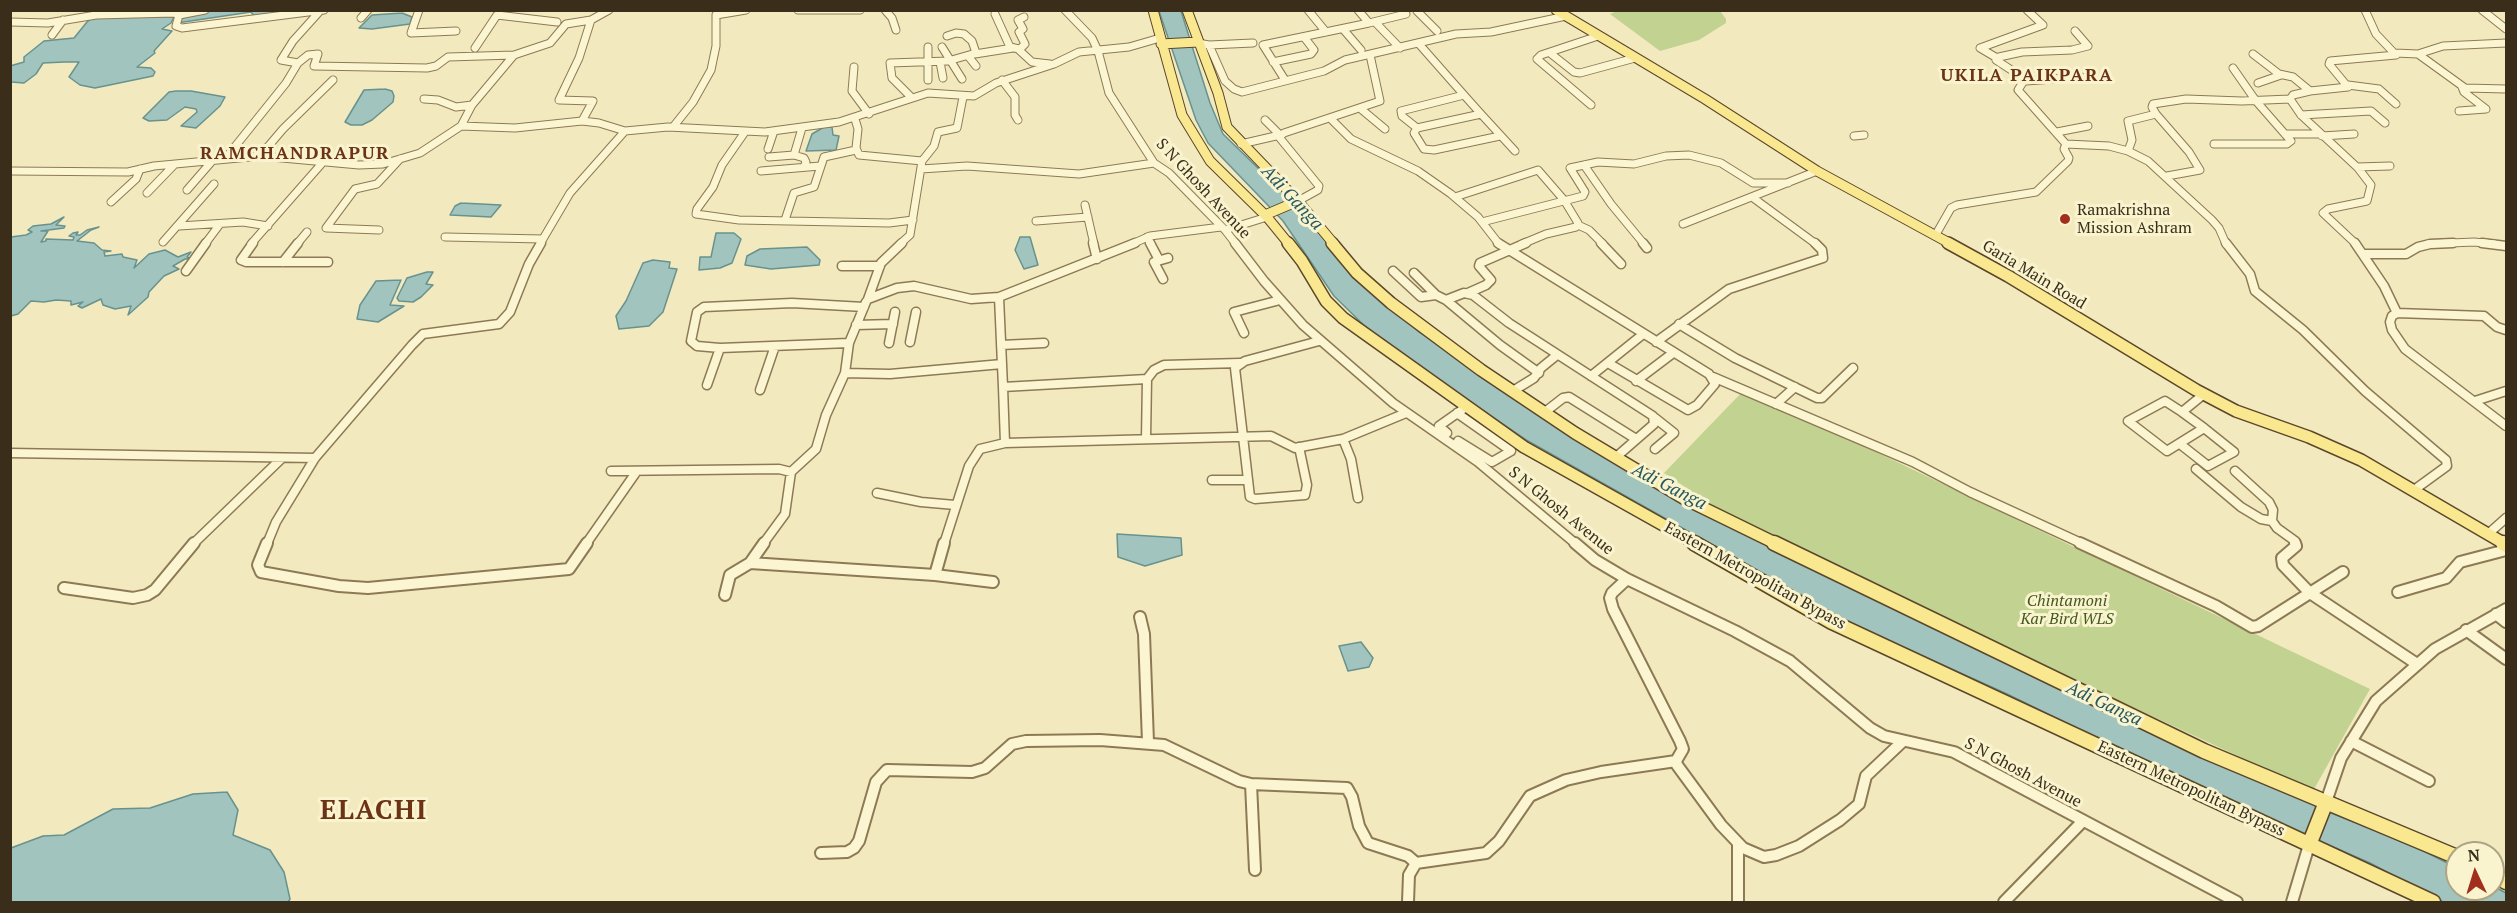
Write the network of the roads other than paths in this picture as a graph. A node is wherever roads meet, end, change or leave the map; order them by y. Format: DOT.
graph roads {
  1 [pos="205,10"];
  2 [pos="368,10"];
  3 [pos="419,10"];
  4 [pos="609,10"];
  5 [pos="746,10"];
  6 [pos="798,10"];
  7 [pos="860,10"];
  8 [pos="885,10"];
  9 [pos="1065,10"];
  10 [pos="1153,10"];
  11 [pos="1187,10"];
  12 [pos="1308,10"];
  13 [pos="1358,10"];
  14 [pos="2027,10"];
  15 [pos="2366,10"];
  16 [pos="2482,10"];
  17 [pos="322,11"];
  18 [pos="1418,11"];
  19 [pos="123,12"];
  20 [pos="717,12"];
  21 [pos="1404,12"];
  22 [pos="178,13"];
  23 [pos="1561,13"];
  24 [pos="995,15"];
  25 [pos="1024,17"];
  26 [pos="361,18"];
  27 [pos="63,20"];
  28 [pos="560,20"];
  29 [pos="591,20"];
  30 [pos="10,22"];
  31 [pos="1372,22"];
  32 [pos="1343,29"];
  33 [pos="2506,29"];
  34 [pos="896,30"];
  35 [pos="456,31"];
  36 [pos="1437,31"];
  37 [pos="2075,31"];
  38 [pos="1326,32"];
  39 [pos="52,35"];
  40 [pos="947,36"];
  41 [pos="1598,36"];
  42 [pos="1304,37"];
  43 [pos="1161,41"];
  44 [pos="1202,43"];
  45 [pos="1253,43"];
  46 [pos="2506,43"];
  47 [pos="1419,44"];
  48 [pos="928,47"];
  49 [pos="942,47"];
  50 [pos="475,48"];
  51 [pos="1400,48"];
  52 [pos="1016,49"];
  53 [pos="1361,50"];
  54 [pos="1098,51"];
  55 [pos="1551,53"];
  56 [pos="2396,53"];
  57 [pos="2253,54"];
  58 [pos="2418,54"];
  59 [pos="514,55"];
  60 [pos="972,55"];
  61 [pos="1370,55"];
  62 [pos="1635,58"];
  63 [pos="1997,58"];
  64 [pos="952,61"];
  65 [pos="928,62"];
  66 [pos="940,62"];
  67 [pos="1273,62"];
  68 [pos="298,63"];
  69 [pos="1054,64"];
  70 [pos="976,66"];
  71 [pos="854,67"];
  72 [pos="2233,68"];
  73 [pos="2281,75"];
  74 [pos="2081,77"];
  75 [pos="943,78"];
  76 [pos="962,79"];
  77 [pos="333,80"];
  78 [pos="928,80"];
  79 [pos="1002,80"];
  80 [pos="1285,80"];
  81 [pos="2026,81"];
  82 [pos="2258,83"];
  83 [pos="2348,85"];
  84 [pos="2462,87"];
  85 [pos="1234,89"];
  86 [pos="2506,89"];
  87 [pos="2310,91"];
  88 [pos="1218,93"];
  89 [pos="1464,95"];
  90 [pos="911,97"];
  91 [pos="963,97"];
  92 [pos="424,99"];
  93 [pos="2290,99"];
  94 [pos="2256,101"];
  95 [pos="2396,104"];
  96 [pos="472,105"];
  97 [pos="1591,105"];
  98 [pos="1361,109"];
  99 [pos="2459,111"];
  100 [pos="869,114"];
  101 [pos="1481,114"];
  102 [pos="2156,114"];
  103 [pos="2301,115"];
  104 [pos="855,119"];
  105 [pos="1331,119"];
  106 [pos="1018,120"];
  107 [pos="1265,120"];
  108 [pos="582,121"];
  109 [pos="2385,123"];
  110 [pos="461,126"];
  111 [pos="2088,126"];
  112 [pos="673,127"];
  113 [pos="802,128"];
  114 [pos="1417,128"];
  115 [pos="1384,129"];
  116 [pos="774,131"];
  117 [pos="625,132"];
  118 [pos="745,132"];
  119 [pos="2056,132"];
  120 [pos="2286,134"];
  121 [pos="2354,134"];
  122 [pos="1280,135"];
  123 [pos="1864,135"];
  124 [pos="2321,135"];
  125 [pos="1500,136"];
  126 [pos="1854,136"];
  127 [pos="1242,144"];
  128 [pos="2066,144"];
  129 [pos="2214,144"];
  130 [pos="856,150"];
  131 [pos="1515,151"];
  132 [pos="2128,151"];
  133 [pos="794,155"];
  134 [pos="260,156"];
  135 [pos="402,157"];
  136 [pos="225,159"];
  137 [pos="213,160"];
  138 [pos="324,161"];
  139 [pos="1154,163"];
  140 [pos="174,165"];
  141 [pos="921,165"];
  142 [pos="1584,165"];
  143 [pos="820,166"];
  144 [pos="2390,166"];
  145 [pos="804,167"];
  146 [pos="2357,167"];
  147 [pos="140,170"];
  148 [pos="10,171"];
  149 [pos="760,171"];
  150 [pos="1817,171"];
  151 [pos="2167,176"];
  152 [pos="1788,183"];
  153 [pos="214,184"];
  154 [pos="187,190"];
  155 [pos="147,193"];
  156 [pos="1455,197"];
  157 [pos="1752,197"];
  158 [pos="1564,200"];
  159 [pos="111,202"];
  160 [pos="1296,202"];
  161 [pos="1085,205"];
  162 [pos="1269,214"];
  163 [pos="1088,217"];
  164 [pos="785,220"];
  165 [pos="913,220"];
  166 [pos="1036,221"];
  167 [pos="1482,222"];
  168 [pos="220,224"];
  169 [pos="1683,224"];
  170 [pos="1578,225"];
  171 [pos="179,226"];
  172 [pos="268,226"];
  173 [pos="1223,229"];
  174 [pos="379,230"];
  175 [pos="306,232"];
  176 [pos="1935,236"];
  177 [pos="445,237"];
  178 [pos="1147,237"];
  179 [pos="543,239"];
  180 [pos="163,242"];
  181 [pos="2506,246"];
  182 [pos="1647,248"];
  183 [pos="1507,251"];
  184 [pos="2363,254"];
  185 [pos="1097,259"];
  186 [pos="283,262"];
  187 [pos="328,262"];
  188 [pos="1621,264"];
  189 [pos="842,266"];
  190 [pos="880,266"];
  191 [pos="186,271"];
  192 [pos="1393,271"];
  193 [pos="1414,273"];
  194 [pos="1163,279"];
  195 [pos="1468,293"];
  196 [pos="1436,295"];
  197 [pos="999,297"];
  198 [pos="1280,300"];
  199 [pos="1446,300"];
  200 [pos="866,303"];
  201 [pos="895,312"];
  202 [pos="916,312"];
  203 [pos="2397,313"];
  204 [pos="1679,324"];
  205 [pos="856,325"];
  206 [pos="893,326"];
  207 [pos="913,327"];
  208 [pos="2506,330"];
  209 [pos="1244,333"];
  210 [pos="1642,335"];
  211 [pos="1319,341"];
  212 [pos="910,342"];
  213 [pos="1656,342"];
  214 [pos="849,343"];
  215 [pos="889,343"];
  216 [pos="1044,343"];
  217 [pos="1001,345"];
  218 [pos="775,346"];
  219 [pos="720,348"];
  220 [pos="1673,353"];
  221 [pos="1557,356"];
  222 [pos="1240,363"];
  223 [pos="1608,363"];
  224 [pos="1002,364"];
  225 [pos="1853,368"];
  226 [pos="845,373"];
  227 [pos="1539,373"];
  228 [pos="1592,376"];
  229 [pos="1713,377"];
  230 [pos="1147,379"];
  231 [pos="1636,381"];
  232 [pos="707,385"];
  233 [pos="1003,387"];
  234 [pos="1795,387"];
  235 [pos="760,390"];
  236 [pos="1514,391"];
  237 [pos="2506,391"];
  238 [pos="2204,394"];
  239 [pos="2475,401"];
  240 [pos="1776,404"];
  241 [pos="1462,410"];
  242 [pos="1406,412"];
  243 [pos="1545,412"];
  244 [pos="2182,412"];
  245 [pos="1655,418"];
  246 [pos="2506,426"];
  247 [pos="2204,428"];
  248 [pos="1243,436"];
  249 [pos="1146,439"];
  250 [pos="1343,439"];
  251 [pos="1636,439"];
  252 [pos="1005,443"];
  253 [pos="2180,444"];
  254 [pos="1299,447"];
  255 [pos="1655,449"];
  256 [pos="10,453"];
  257 [pos="282,458"];
  258 [pos="315,458"];
  259 [pos="1615,458"];
  260 [pos="2196,469"];
  261 [pos="611,471"];
  262 [pos="637,471"];
  263 [pos="2235,471"];
  264 [pos="791,472"];
  265 [pos="1212,480"];
  266 [pos="1247,480"];
  267 [pos="2414,490"];
  268 [pos="877,493"];
  269 [pos="1358,498"];
  270 [pos="955,505"];
  271 [pos="2506,518"];
  272 [pos="2272,522"];
  273 [pos="2488,534"];
  274 [pos="2506,545"];
  275 [pos="2506,550"];
  276 [pos="750,563"];
  277 [pos="2343,572"];
  278 [pos="935,575"];
  279 [pos="1627,579"];
  280 [pos="993,582"];
  281 [pos="64,588"];
  282 [pos="2398,592"];
  283 [pos="2310,593"];
  284 [pos="725,595"];
  285 [pos="2506,609"];
  286 [pos="2496,614"];
  287 [pos="1140,617"];
  288 [pos="2506,622"];
  289 [pos="2466,630"];
  290 [pos="2506,658"];
  291 [pos="2417,664"];
  292 [pos="2351,741"];
  293 [pos="1148,742"];
  294 [pos="1902,742"];
  295 [pos="1676,761"];
  296 [pos="2429,781"];
  297 [pos="1251,784"];
  298 [pos="2323,808"];
  299 [pos="2082,822"];
  300 [pos="2312,838"];
  301 [pos="1738,844"];
  302 [pos="821,853"];
  303 [pos="2445,853"];
  304 [pos="1416,863"];
  305 [pos="1255,870"];
  306 [pos="1408,903"];
  307 [pos="1738,903"];
  308 [pos="2004,903"];
  309 [pos="2237,903"];
  310 [pos="2292,903"];
  311 [pos="2433,903"];
  1 -- 22 [label="street"];
  2 -- 26 [label="street"];
  3 -- 35 [label="street"];
  4 -- 29 [label="street"];
  5 -- 20 [label="street"];
  6 -- 7 [label="street"];
  8 -- 34 [label="street"];
  9 -- 54 [label="street, S N Ghosh Avenue"];
  10 -- 43 [label="main road, Eastern Metropolitan Bypass"];
  11 -- 44 [label="main road, Eastern Metropolitan Bypass"];
  12 -- 38 [label="street"];
  13 -- 31 [label="street"];
  14 -- 63 [label="street"];
  15 -- 56 [label="street"];
  16 -- 33 [label="street"];
  17 -- 22 [label="street"];
  17 -- 68 [label="street"];
  18 -- 21 [label="street"];
  18 -- 36 [label="street"];
  19 -- 22 [label="street"];
  19 -- 27 [label="street"];
  20 -- 112 [label="street"];
  21 -- 31 [label="street"];
  23 -- 41 [label="main road, Garia Main Road"];
  23 -- 47 [label="street"];
  24 -- 52 [label="street"];
  25 -- 52 [label="street"];
  27 -- 30 [label="street"];
  27 -- 39 [label="street"];
  28 -- 29 [label="street"];
  28 -- 50 [label="street"];
  28 -- 59 [label="street"];
  29 -- 108 [label="street"];
  31 -- 32 [label="street"];
  31 -- 51 [label="street"];
  32 -- 38 [label="street"];
  32 -- 53 [label="street"];
  37 -- 63 [label="street"];
  38 -- 42 [label="street"];
  40 -- 60 [label="street"];
  41 -- 55 [label="street"];
  41 -- 62 [label="main road, Garia Main Road"];
  42 -- 67 [label="street"];
  42 -- 67 [label="street"];
  43 -- 44 [label="main road"];
  43 -- 54 [label="street"];
  43 -- 162 [label="main road, Eastern Metropolitan Bypass"];
  44 -- 45 [label="street"];
  44 -- 85 [label="street"];
  44 -- 88 [label="main road, Eastern Metropolitan Bypass"];
  46 -- 58 [label="street"];
  47 -- 51 [label="street"];
  47 -- 89 [label="street"];
  48 -- 65 [label="street"];
  49 -- 64 [label="street"];
  51 -- 61 [label="street"];
  52 -- 60 [label="street"];
  52 -- 69 [label="street"];
  54 -- 69 [label="street"];
  54 -- 139 [label="street, S N Ghosh Avenue"];
  55 -- 62 [label="street"];
  55 -- 97 [label="street"];
  56 -- 58 [label="street"];
  56 -- 83 [label="street"];
  57 -- 73 [label="street"];
  58 -- 84 [label="street"];
  59 -- 68 [label="street"];
  59 -- 96 [label="street"];
  60 -- 64 [label="street"];
  60 -- 70 [label="street"];
  61 -- 80 [label="street"];
  61 -- 98 [label="street"];
  62 -- 150 [label="main road, Garia Main Road"];
  63 -- 81 [label="street"];
  64 -- 66 [label="street"];
  64 -- 76 [label="street"];
  65 -- 66 [label="street"];
  65 -- 78 [label="street"];
  65 -- 90 [label="street"];
  66 -- 75 [label="street"];
  67 -- 80 [label="street"];
  68 -- 136 [label="street"];
  69 -- 79 [label="street"];
  71 -- 100 [label="street"];
  72 -- 94 [label="street"];
  73 -- 82 [label="street"];
  73 -- 87 [label="street"];
  74 -- 81 [label="street"];
  77 -- 134 [label="street"];
  79 -- 91 [label="street"];
  79 -- 106 [label="street"];
  80 -- 85 [label="street"];
  81 -- 119 [label="street"];
  83 -- 87 [label="street"];
  83 -- 95 [label="street"];
  84 -- 86 [label="street"];
  84 -- 99 [label="street"];
  85 -- 88 [label="street"];
  87 -- 93 [label="street"];
  88 -- 127 [label="main road, Eastern Metropolitan Bypass"];
  89 -- 101 [label="street"];
  89 -- 114 [label="street"];
  90 -- 91 [label="street"];
  90 -- 100 [label="street"];
  91 -- 141 [label="street"];
  92 -- 96 [label="street"];
  93 -- 94 [label="street"];
  93 -- 103 [label="street"];
  94 -- 102 [label="street"];
  94 -- 120 [label="street"];
  96 -- 110 [label="street"];
  98 -- 105 [label="street"];
  98 -- 115 [label="street"];
  100 -- 104 [label="street"];
  101 -- 114 [label="street"];
  101 -- 125 [label="street"];
  102 -- 132 [label="street"];
  102 -- 151 [label="street"];
  103 -- 109 [label="street"];
  103 -- 124 [label="street"];
  104 -- 113 [label="street"];
  104 -- 130 [label="street"];
  105 -- 122 [label="street"];
  105 -- 156 [label="street"];
  107 -- 122 [label="street"];
  108 -- 110 [label="street"];
  108 -- 117 [label="street"];
  110 -- 135 [label="street"];
  111 -- 119 [label="street"];
  112 -- 117 [label="street"];
  112 -- 118 [label="street"];
  113 -- 116 [label="street"];
  113 -- 133 [label="street"];
  114 -- 125 [label="street"];
  116 -- 118 [label="street"];
  116 -- 133 [label="street"];
  117 -- 179 [label="street"];
  118 -- 164 [label="street"];
  119 -- 128 [label="street"];
  120 -- 124 [label="street"];
  120 -- 129 [label="street"];
  121 -- 124 [label="street"];
  122 -- 127 [label="street"];
  122 -- 160 [label="street"];
  123 -- 126 [label="street"];
  124 -- 146 [label="street"];
  125 -- 131 [label="street"];
  127 -- 160 [label="main road, Eastern Metropolitan Bypass"];
  128 -- 132 [label="street"];
  128 -- 176 [label="street"];
  130 -- 141 [label="street"];
  130 -- 143 [label="street"];
  132 -- 151 [label="street"];
  133 -- 145 [label="street"];
  134 -- 136 [label="street"];
  134 -- 138 [label="street"];
  135 -- 138 [label="street"];
  135 -- 174 [label="street"];
  136 -- 137 [label="street"];
  137 -- 140 [label="street"];
  137 -- 154 [label="street"];
  138 -- 172 [label="street"];
  139 -- 141 [label="street"];
  139 -- 173 [label="street, S N Ghosh Avenue"];
  140 -- 147 [label="street"];
  140 -- 155 [label="street"];
  141 -- 165 [label="street"];
  142 -- 152 [label="street"];
  142 -- 158 [label="street"];
  142 -- 182 [label="street"];
  143 -- 145 [label="street"];
  143 -- 164 [label="street"];
  144 -- 146 [label="street"];
  145 -- 149 [label="street"];
  146 -- 184 [label="street"];
  147 -- 148 [label="street"];
  147 -- 159 [label="street"];
  150 -- 152 [label="street"];
  150 -- 176 [label="main road, Garia Main Road"];
  151 -- 267 [label="street"];
  152 -- 157 [label="street"];
  153 -- 171 [label="street"];
  156 -- 158 [label="street"];
  156 -- 167 [label="street"];
  157 -- 169 [label="street"];
  157 -- 204 [label="street"];
  158 -- 167 [label="street"];
  158 -- 170 [label="street"];
  160 -- 162 [label="main road"];
  160 -- 236 [label="main road, Eastern Metropolitan Bypass"];
  161 -- 163 [label="street"];
  162 -- 173 [label="street"];
  162 -- 241 [label="main road, Eastern Metropolitan Bypass"];
  163 -- 166 [label="street"];
  163 -- 185 [label="street"];
  164 -- 165 [label="street"];
  165 -- 190 [label="street"];
  167 -- 183 [label="street"];
  168 -- 171 [label="street"];
  168 -- 172 [label="street"];
  168 -- 191 [label="street"];
  170 -- 183 [label="street"];
  170 -- 188 [label="street"];
  171 -- 180 [label="street"];
  172 -- 186 [label="street"];
  173 -- 178 [label="street"];
  173 -- 198 [label="street, S N Ghosh Avenue"];
  175 -- 186 [label="street"];
  176 -- 238 [label="main road, Garia Main Road"];
  177 -- 179 [label="street"];
  178 -- 185 [label="street"];
  178 -- 194 [label="street"];
  179 -- 258 [label="street"];
  181 -- 184 [label="street"];
  183 -- 195 [label="street"];
  183 -- 210 [label="street"];
  184 -- 203 [label="street"];
  185 -- 197 [label="street"];
  186 -- 187 [label="street"];
  189 -- 190 [label="street"];
  190 -- 200 [label="street"];
  192 -- 196 [label="street"];
  193 -- 196 [label="street"];
  195 -- 199 [label="street"];
  195 -- 221 [label="street"];
  196 -- 199 [label="street"];
  197 -- 200 [label="street"];
  197 -- 217 [label="street"];
  198 -- 209 [label="street"];
  198 -- 211 [label="street, S N Ghosh Avenue"];
  199 -- 227 [label="street"];
  200 -- 205 [label="street"];
  200 -- 219 [label="street"];
  201 -- 206 [label="street"];
  202 -- 207 [label="street"];
  203 -- 208 [label="street"];
  203 -- 239 [label="street"];
  204 -- 213 [label="street"];
  204 -- 234 [label="street"];
  205 -- 206 [label="street"];
  205 -- 214 [label="street"];
  206 -- 207 [label="street"];
  206 -- 215 [label="street"];
  207 -- 212 [label="street"];
  210 -- 213 [label="street"];
  210 -- 223 [label="street"];
  211 -- 222 [label="street"];
  211 -- 242 [label="street, S N Ghosh Avenue"];
  213 -- 220 [label="street"];
  214 -- 218 [label="street"];
  214 -- 226 [label="street"];
  216 -- 217 [label="street"];
  217 -- 224 [label="street"];
  218 -- 219 [label="street"];
  218 -- 235 [label="street"];
  219 -- 232 [label="street"];
  220 -- 229 [label="street"];
  220 -- 231 [label="street"];
  221 -- 227 [label="street"];
  221 -- 228 [label="street"];
  222 -- 230 [label="street"];
  222 -- 248 [label="street"];
  223 -- 228 [label="street"];
  223 -- 231 [label="street"];
  224 -- 226 [label="street"];
  224 -- 233 [label="street"];
  225 -- 234 [label="street"];
  226 -- 264 [label="street"];
  227 -- 236 [label="street"];
  228 -- 245 [label="street"];
  229 -- 231 [label="street"];
  229 -- 240 [label="street"];
  230 -- 233 [label="street"];
  230 -- 249 [label="street"];
  233 -- 252 [label="street"];
  234 -- 240 [label="street"];
  236 -- 243 [label="main road, Eastern Metropolitan Bypass"];
  237 -- 239 [label="street"];
  238 -- 244 [label="street"];
  238 -- 267 [label="main road, Garia Main Road"];
  239 -- 246 [label="street"];
  240 -- 283 [label="street"];
  241 -- 241 [label="street"];
  241 -- 300 [label="main road, Eastern Metropolitan Bypass"];
  242 -- 250 [label="street"];
  242 -- 279 [label="street, S N Ghosh Avenue"];
  243 -- 251 [label="street"];
  243 -- 259 [label="main road, Eastern Metropolitan Bypass"];
  244 -- 247 [label="street"];
  244 -- 253 [label="street"];
  245 -- 251 [label="street"];
  245 -- 255 [label="street"];
  247 -- 253 [label="street"];
  247 -- 253 [label="street"];
  248 -- 249 [label="street"];
  248 -- 254 [label="street"];
  248 -- 266 [label="street"];
  249 -- 252 [label="street"];
  250 -- 254 [label="street"];
  250 -- 269 [label="street"];
  251 -- 259 [label="street"];
  252 -- 270 [label="street"];
  254 -- 266 [label="street"];
  256 -- 257 [label="street"];
  257 -- 258 [label="street"];
  257 -- 281 [label="street"];
  258 -- 262 [label="street"];
  259 -- 298 [label="main road, Eastern Metropolitan Bypass"];
  260 -- 272 [label="street"];
  261 -- 262 [label="street"];
  262 -- 264 [label="street"];
  263 -- 272 [label="street"];
  264 -- 276 [label="street"];
  265 -- 266 [label="street"];
  267 -- 273 [label="main road, Garia Main Road"];
  268 -- 270 [label="street"];
  270 -- 278 [label="street"];
  271 -- 273 [label="street"];
  272 -- 283 [label="street"];
  273 -- 274 [label="main road, Garia Main Road"];
  275 -- 282 [label="street"];
  276 -- 278 [label="street"];
  276 -- 284 [label="street"];
  277 -- 283 [label="street"];
  278 -- 280 [label="street"];
  279 -- 294 [label="street, S N Ghosh Avenue"];
  279 -- 295 [label="street"];
  283 -- 291 [label="street"];
  285 -- 286 [label="street"];
  286 -- 288 [label="street"];
  286 -- 289 [label="street"];
  287 -- 293 [label="street"];
  289 -- 290 [label="street"];
  289 -- 291 [label="street"];
  291 -- 292 [label="street"];
  292 -- 296 [label="street"];
  292 -- 298 [label="street"];
  293 -- 297 [label="street"];
  293 -- 302 [label="street"];
  294 -- 299 [label="street, S N Ghosh Avenue"];
  294 -- 301 [label="street"];
  295 -- 301 [label="street"];
  295 -- 304 [label="street"];
  297 -- 304 [label="street"];
  297 -- 305 [label="street"];
  298 -- 300 [label="main road"];
  298 -- 303 [label="main road, Eastern Metropolitan Bypass"];
  299 -- 308 [label="street"];
  299 -- 309 [label="street, S N Ghosh Avenue"];
  300 -- 310 [label="street"];
  300 -- 311 [label="main road, Eastern Metropolitan Bypass"];
  301 -- 307 [label="street"];
  304 -- 306 [label="street"];
}
